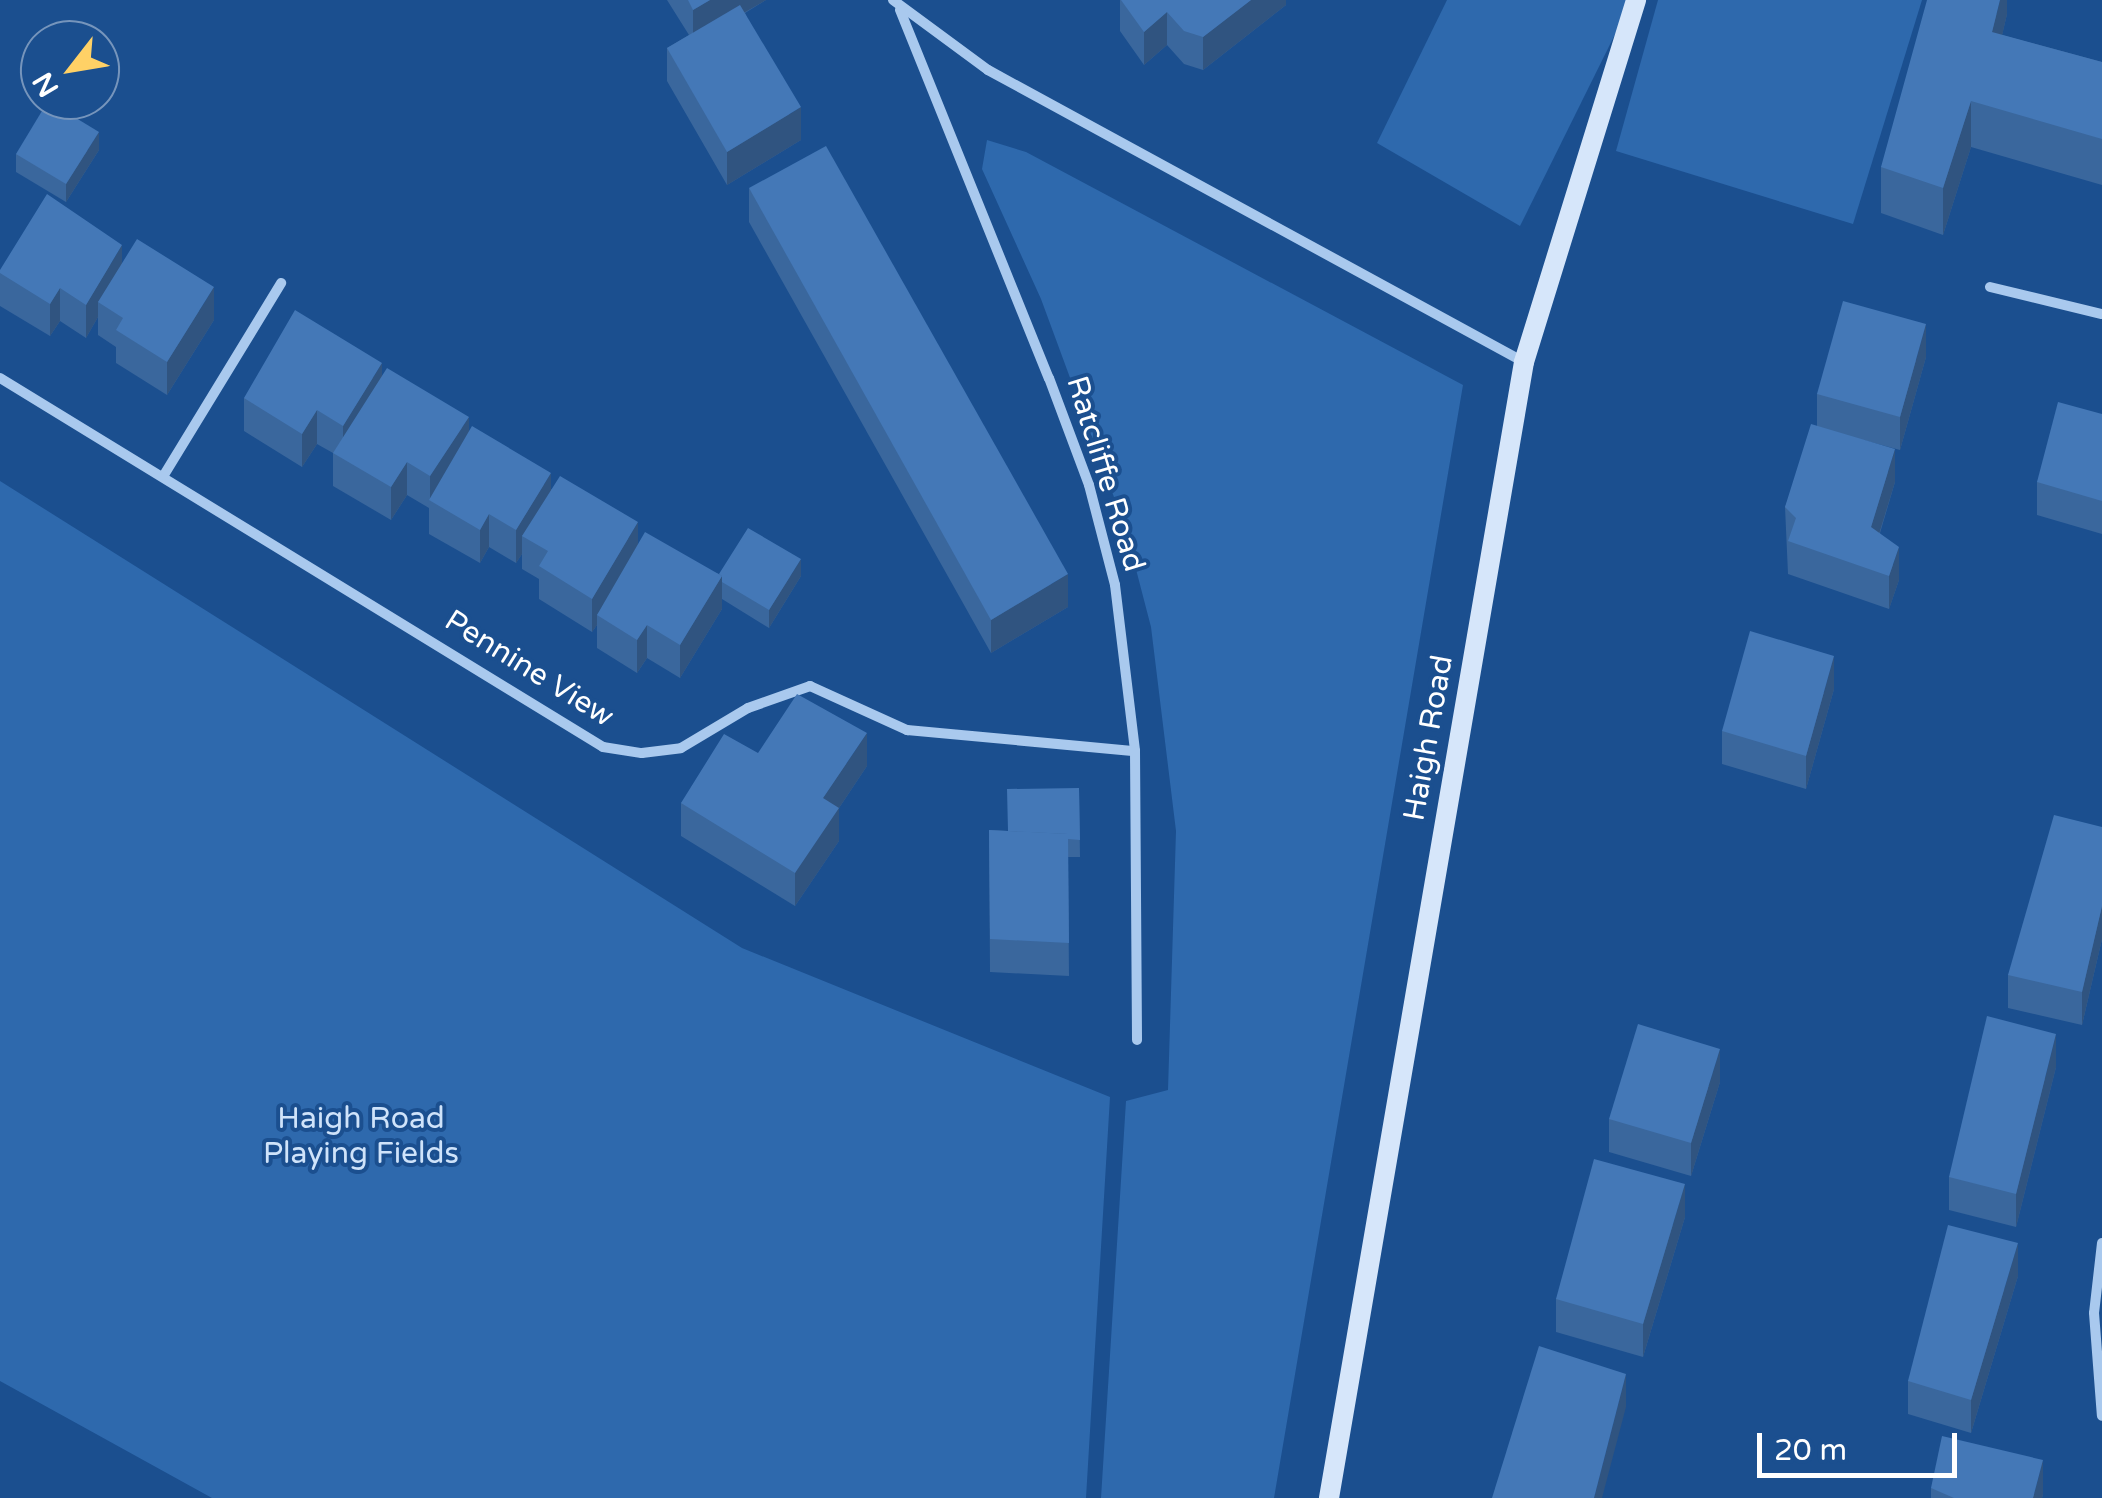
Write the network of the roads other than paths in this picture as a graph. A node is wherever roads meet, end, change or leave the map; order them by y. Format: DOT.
graph roads {
  1 [pos="1636,0"];
  2 [pos="897,5"];
  3 [pos="281,283"];
  4 [pos="1990,287"];
  5 [pos="2102,314"];
  6 [pos="1524,362"];
  7 [pos="0,378"];
  8 [pos="164,475"];
  9 [pos="1135,751"];
  10 [pos="1137,1040"];
  11 [pos="2102,1243"];
  12 [pos="2102,1416"];
  13 [pos="1329,1498"];
  1 -- 6 [label="main road, Haigh Road"];
  2 -- 6 [label="street, Ratcliffe Road"];
  2 -- 9 [label="street, Ratcliffe Road"];
  3 -- 8 [label="street"];
  4 -- 5 [label="street"];
  6 -- 13 [label="main road, Haigh Road"];
  7 -- 8 [label="street, Pennine View"];
  8 -- 9 [label="street, Pennine View"];
  9 -- 10 [label="street, Ratcliffe Road"];
  11 -- 12 [label="street"];
}
